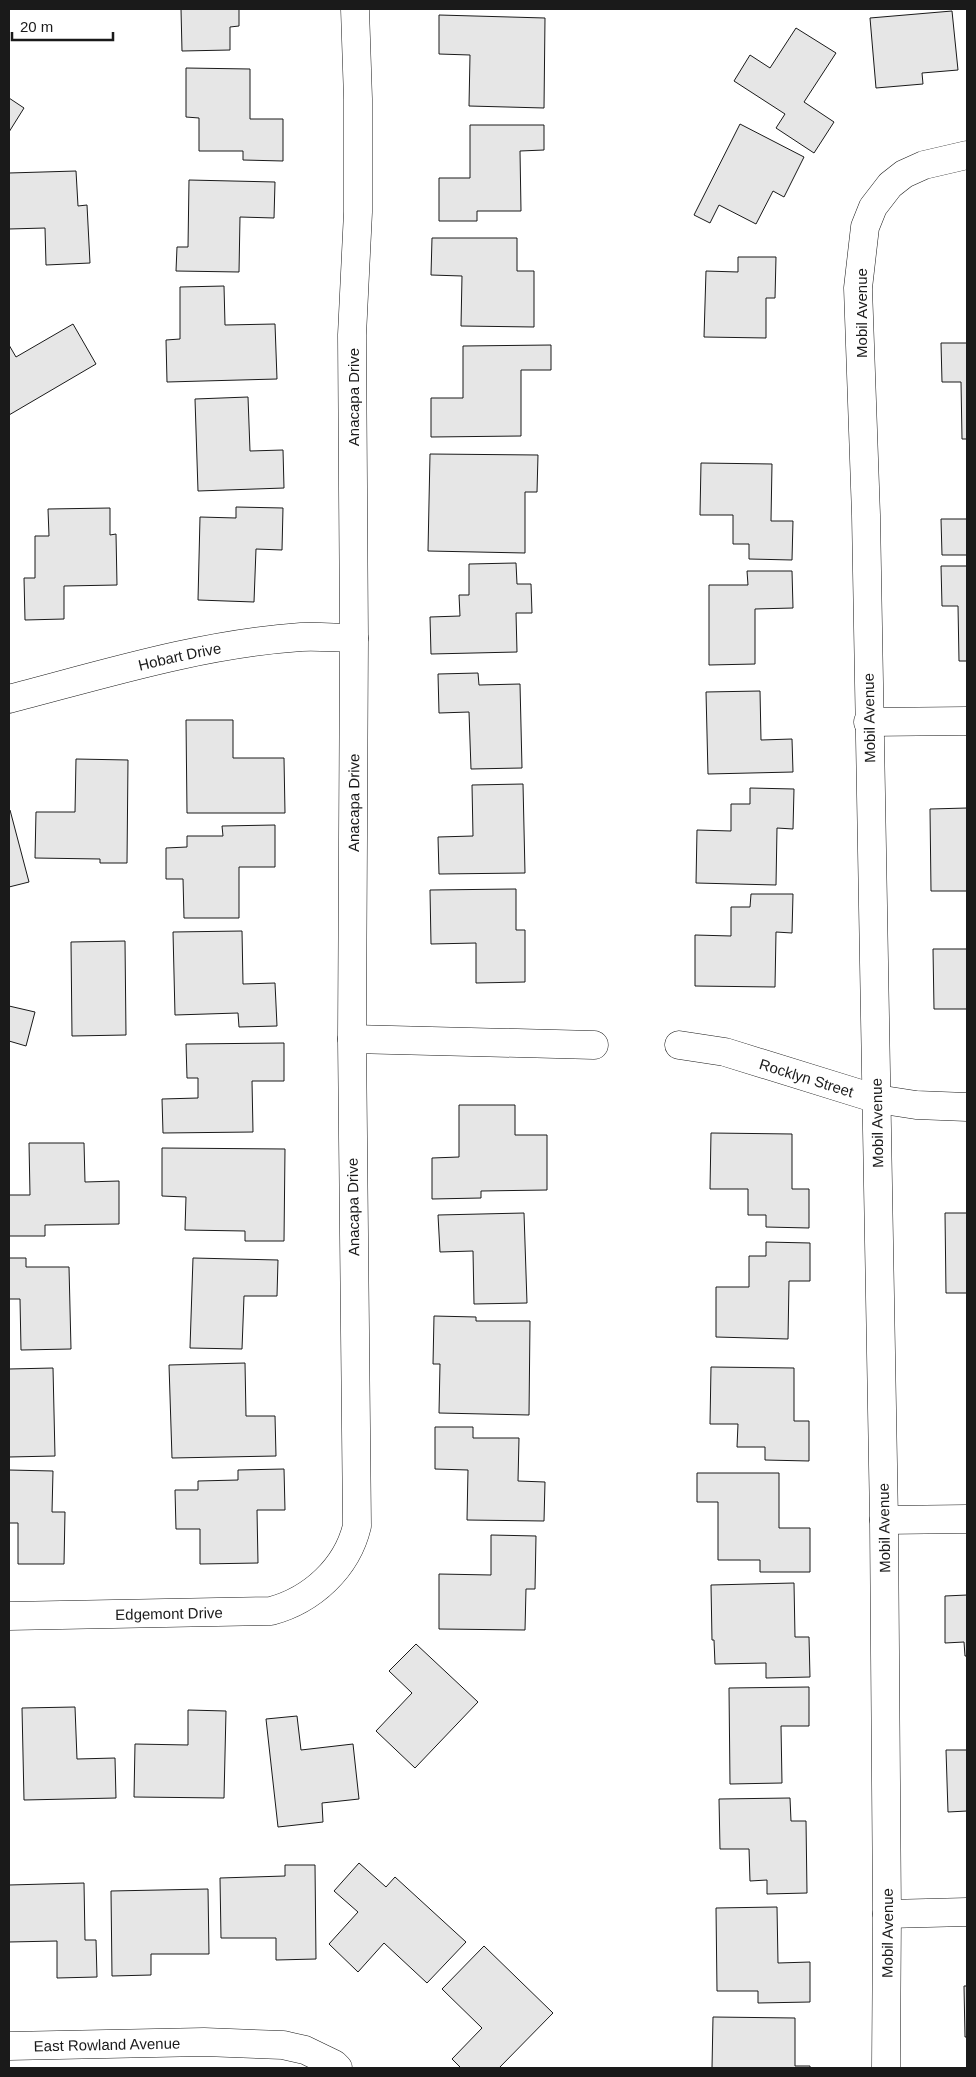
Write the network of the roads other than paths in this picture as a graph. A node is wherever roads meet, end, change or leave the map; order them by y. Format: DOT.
graph roads {
  1 [pos="355,9"];
  2 [pos="967,155"];
  3 [pos="354,638"];
  4 [pos="9,699"];
  5 [pos="967,721"];
  6 [pos="868,722"];
  7 [pos="352,1039"];
  8 [pos="594,1046"];
  9 [pos="679,1046"];
  10 [pos="877,1099"];
  11 [pos="967,1107"];
  12 [pos="967,1519"];
  13 [pos="884,1520"];
  14 [pos="322,1584"];
  15 [pos="9,1616"];
  16 [pos="967,1912"];
  17 [pos="887,1914"];
  18 [pos="9,2046"];
  19 [pos="338,2068"];
  20 [pos="886,2068"];
  1 -- 3 [label="street, Anacapa Drive"];
  2 -- 6 [label="street, Mobil Avenue"];
  3 -- 4 [label="street, Hobart Drive"];
  3 -- 7 [label="street, Anacapa Drive"];
  5 -- 6 [label="street"];
  6 -- 10 [label="street, Mobil Avenue"];
  7 -- 8 [label="street"];
  7 -- 14 [label="street, Anacapa Drive"];
  9 -- 10 [label="street, Rocklyn Street"];
  10 -- 11 [label="street, Rocklyn Street"];
  10 -- 13 [label="street, Mobil Avenue"];
  12 -- 13 [label="street"];
  13 -- 17 [label="street, Mobil Avenue"];
  14 -- 15 [label="street, Edgemont Drive"];
  16 -- 17 [label="street"];
  17 -- 20 [label="street, Mobil Avenue"];
  18 -- 19 [label="street, East Rowland Avenue"];
}
